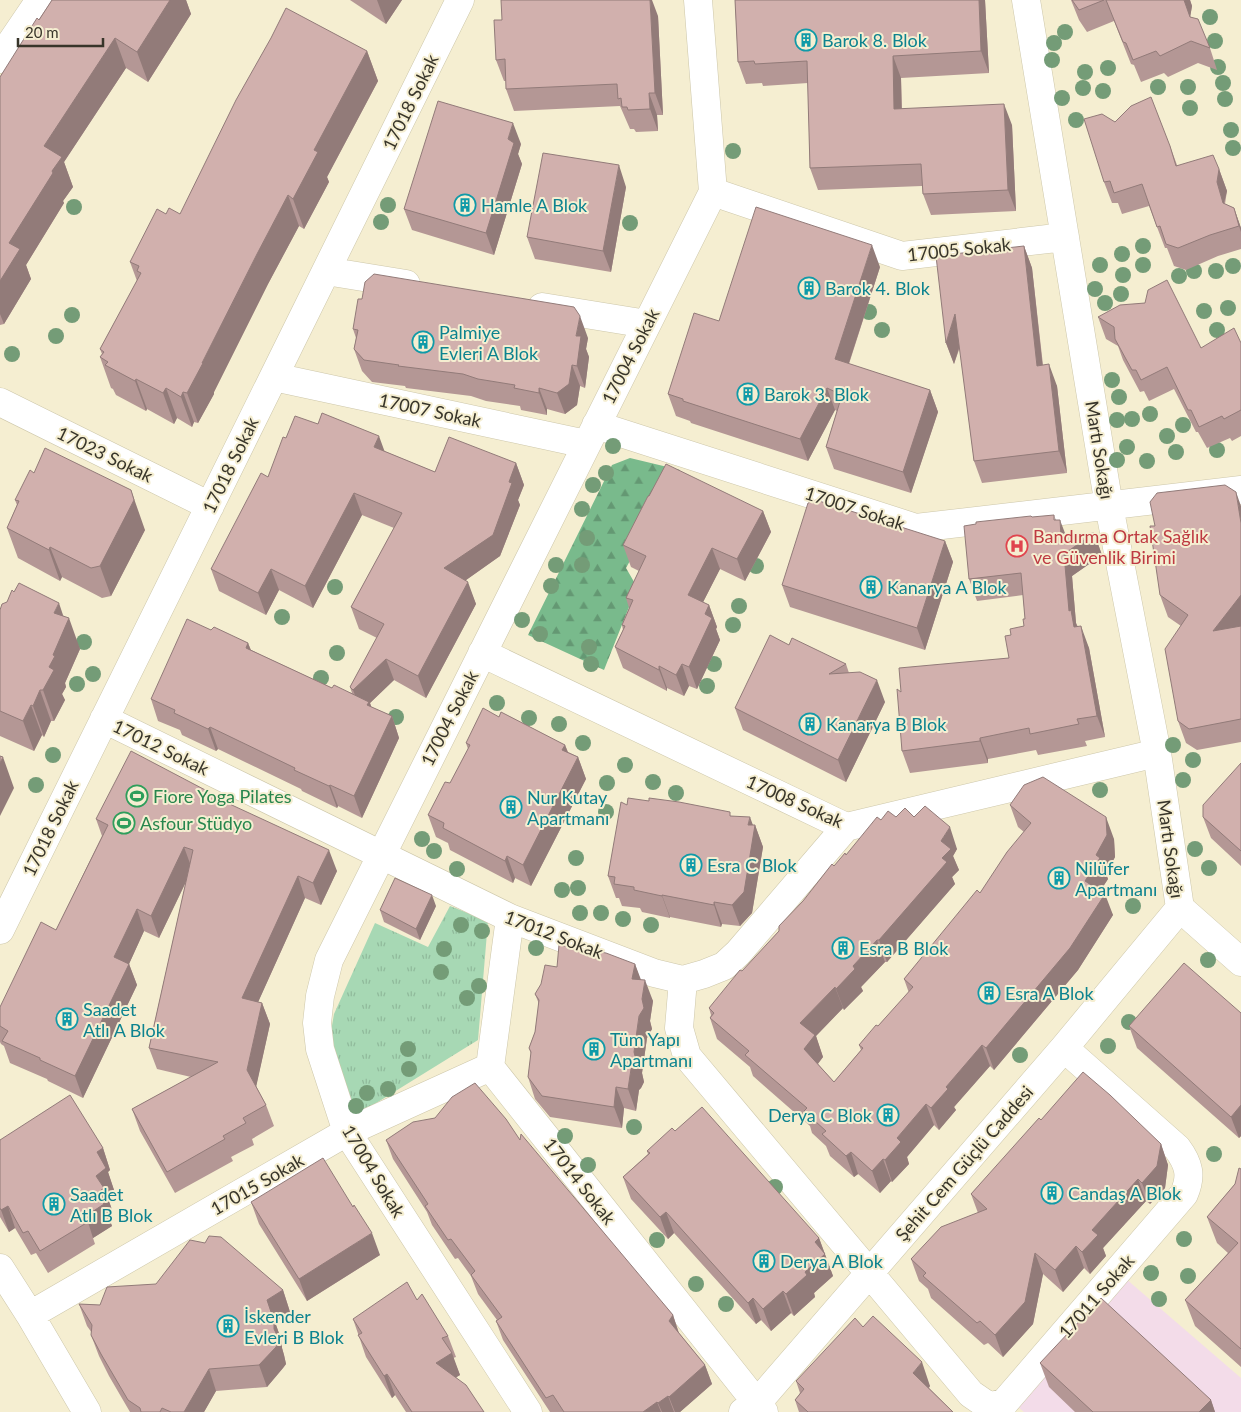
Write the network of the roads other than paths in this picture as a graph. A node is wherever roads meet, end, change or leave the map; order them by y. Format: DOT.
graph roads {
  1 [pos="40,0"];
  2 [pos="460,0"];
  3 [pos="698,0"];
  4 [pos="1026,0"];
  5 [pos="0,58"];
  6 [pos="713,192"];
  7 [pos="1065,237"];
  8 [pos="326,271"];
  9 [pos="433,289"];
  10 [pos="520,303"];
  11 [pos="646,324"];
  12 [pos="274,377"];
  13 [pos="0,402"];
  14 [pos="591,434"];
  15 [pos="1241,490"];
  16 [pos="210,506"];
  17 [pos="1109,506"];
  18 [pos="482,653"];
  19 [pos="104,719"];
  20 [pos="1157,753"];
  21 [pos="846,827"];
  22 [pos="381,854"];
  23 [pos="1180,908"];
  24 [pos="510,918"];
  25 [pos="0,930"];
  26 [pos="1241,962"];
  27 [pos="683,980"];
  28 [pos="1064,1048"];
  29 [pos="490,1067"];
  30 [pos="347,1132"];
  31 [pos="0,1268"];
  32 [pos="869,1273"];
  33 [pos="30,1315"];
  34 [pos="755,1409"];
  35 [pos="87,1412"];
  36 [pos="528,1412"];
  1 -- 5 [label="street"];
  2 -- 8 [label="street, 17018 Sokak"];
  3 -- 6 [label="street"];
  4 -- 7 [label="street, Martı Sokağı"];
  6 -- 7 [label="street, 17005 Sokak"];
  6 -- 11 [label="street, 17004 Sokak"];
  7 -- 17 [label="street, Martı Sokağı"];
  8 -- 9 [label="street"];
  8 -- 12 [label="street, 17018 Sokak"];
  10 -- 11 [label="street"];
  11 -- 14 [label="street, 17004 Sokak"];
  12 -- 14 [label="street, 17007 Sokak"];
  12 -- 16 [label="street, 17018 Sokak"];
  13 -- 16 [label="street, 17023 Sokak"];
  14 -- 17 [label="street, 17007 Sokak"];
  14 -- 18 [label="street, 17004 Sokak"];
  15 -- 17 [label="street, 17007 Sokak"];
  16 -- 19 [label="street, 17018 Sokak"];
  17 -- 20 [label="street, Martı Sokağı"];
  18 -- 21 [label="street, 17008 Sokak"];
  18 -- 22 [label="street, 17004 Sokak"];
  19 -- 22 [label="street, 17012 Sokak"];
  19 -- 25 [label="street, 17018 Sokak"];
  20 -- 21 [label="street, 17008 Sokak"];
  20 -- 23 [label="street, Martı Sokağı"];
  21 -- 27 [label="street"];
  22 -- 24 [label="street, 17012 Sokak"];
  22 -- 30 [label="street, 17004 Sokak"];
  23 -- 26 [label="street, Martı Sokağı"];
  23 -- 28 [label="street, Şehit Cem Güçlü Caddesi"];
  24 -- 27 [label="street, 17012 Sokak"];
  24 -- 29 [label="street"];
  27 -- 32 [label="street"];
  28 -- 32 [label="street, Şehit Cem Güçlü Caddesi"];
  28 -- 32 [label="street, 17011 Sokak"];
  29 -- 30 [label="street, 17015 Sokak"];
  29 -- 34 [label="street, 17014 Sokak"];
  30 -- 33 [label="street, 17015 Sokak"];
  30 -- 36 [label="street, 17004 Sokak"];
  31 -- 33 [label="street"];
  32 -- 34 [label="street, Şehit Cem Güçlü Caddesi"];
  33 -- 35 [label="street"];
}
